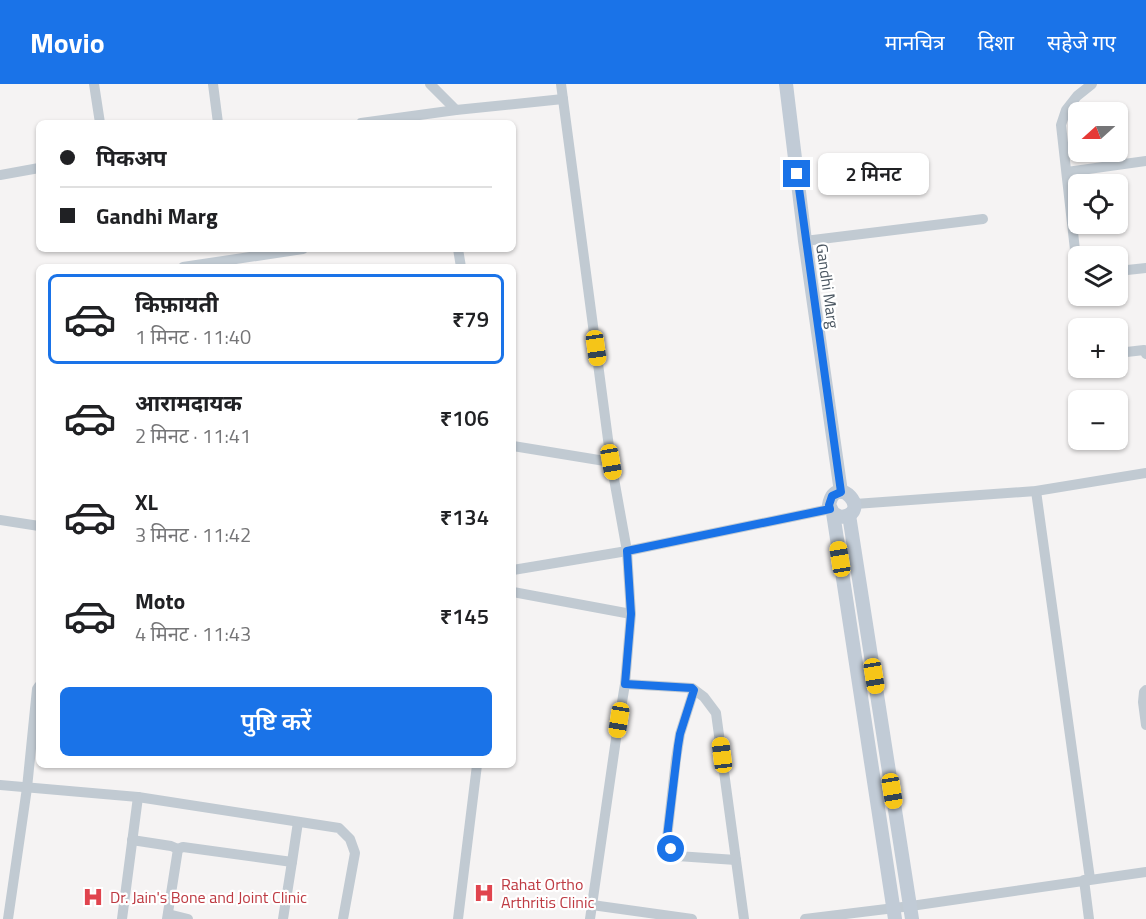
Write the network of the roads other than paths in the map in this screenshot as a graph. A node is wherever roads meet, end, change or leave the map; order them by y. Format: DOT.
graph roads {
  1 [pos="94,84"];
  2 [pos="213,84"];
  3 [pos="430,84"];
  4 [pos="561,84"];
  5 [pos="786,84"];
  6 [pos="1092,84"];
  7 [pos="562,99"];
  8 [pos="456,110"];
  9 [pos="99,120"];
  10 [pos="218,120"];
  11 [pos="383,120"];
  12 [pos="1146,161"];
  13 [pos="36,168"];
  14 [pos="1067,172"];
  15 [pos="0,174"];
  16 [pos="983,219"];
  17 [pos="805,242"];
  18 [pos="1075,246"];
  19 [pos="263,252"];
  20 [pos="236,254"];
  21 [pos="195,264"];
  22 [pos="1146,268"];
  23 [pos="1128,270"];
  24 [pos="1128,352"];
  25 [pos="1146,354"];
  26 [pos="516,446"];
  27 [pos="611,462"];
  28 [pos="1146,473"];
  29 [pos="1036,490"];
  30 [pos="841,492"];
  31 [pos="852,510"];
  32 [pos="831,511"];
  33 [pos="0,520"];
  34 [pos="36,526"];
  35 [pos="627,551"];
  36 [pos="516,570"];
  37 [pos="516,593"];
  38 [pos="631,614"];
  39 [pos="625,684"];
  40 [pos="694,690"];
  41 [pos="1146,690"];
  42 [pos="36,699"];
  43 [pos="1146,724"];
  44 [pos="477,768"];
  45 [pos="0,785"];
  46 [pos="27,788"];
  47 [pos="138,797"];
  48 [pos="298,822"];
  49 [pos="132,840"];
  50 [pos="178,849"];
  51 [pos="736,860"];
  52 [pos="292,862"];
  53 [pos="1146,872"];
  54 [pos="1087,880"];
  55 [pos="592,905"];
  56 [pos="911,912"];
  57 [pos="894,913"];
  58 [pos="168,916"];
  59 [pos="8,919"];
  60 [pos="122,919"];
  61 [pos="188,919"];
  62 [pos="283,919"];
  63 [pos="343,919"];
  64 [pos="458,919"];
  65 [pos="590,919"];
  66 [pos="692,919"];
  67 [pos="744,919"];
  68 [pos="805,919"];
  69 [pos="1089,919"];
  1 -- 9 [label="street"];
  2 -- 10 [label="street"];
  3 -- 8 [label="street"];
  4 -- 7 [label="street"];
  5 -- 17 [label="main road, Gandhi Marg"];
  6 -- 14 [label="street"];
  7 -- 8 [label="street"];
  7 -- 27 [label="street"];
  8 -- 11 [label="street"];
  12 -- 14 [label="street"];
  13 -- 15 [label="street"];
  14 -- 18 [label="street"];
  16 -- 17 [label="street"];
  17 -- 30 [label="main road, Gandhi Marg"];
  19 -- 20 [label="street"];
  20 -- 21 [label="street"];
  22 -- 23 [label="street"];
  24 -- 25 [label="street"];
  26 -- 27 [label="street"];
  27 -- 35 [label="street"];
  28 -- 29 [label="street"];
  29 -- 31 [label="street"];
  29 -- 54 [label="street"];
  30 -- 31 [label="main road"];
  30 -- 32 [label="main road"];
  31 -- 32 [label="main road"];
  31 -- 56 [label="main road"];
  32 -- 35 [label="street"];
  32 -- 57 [label="main road"];
  33 -- 34 [label="street"];
  35 -- 36 [label="street"];
  35 -- 38 [label="street"];
  37 -- 38 [label="street"];
  38 -- 39 [label="street"];
  39 -- 40 [label="street"];
  39 -- 55 [label="street"];
  40 -- 51 [label="street"];
  40 -- 51 [label="street"];
  41 -- 43 [label="street"];
  42 -- 46 [label="street"];
  44 -- 64 [label="street"];
  45 -- 46 [label="street"];
  46 -- 47 [label="street"];
  46 -- 59 [label="street"];
  47 -- 48 [label="street"];
  47 -- 49 [label="street"];
  48 -- 52 [label="street"];
  48 -- 63 [label="street"];
  49 -- 50 [label="street"];
  49 -- 60 [label="street"];
  50 -- 52 [label="street"];
  50 -- 58 [label="street"];
  51 -- 67 [label="street"];
  52 -- 62 [label="street"];
  53 -- 54 [label="street"];
  54 -- 56 [label="street"];
  54 -- 69 [label="street"];
  55 -- 65 [label="street"];
  55 -- 66 [label="street"];
  56 -- 57 [label="street"];
  57 -- 68 [label="street"];
  58 -- 61 [label="street"];
}
